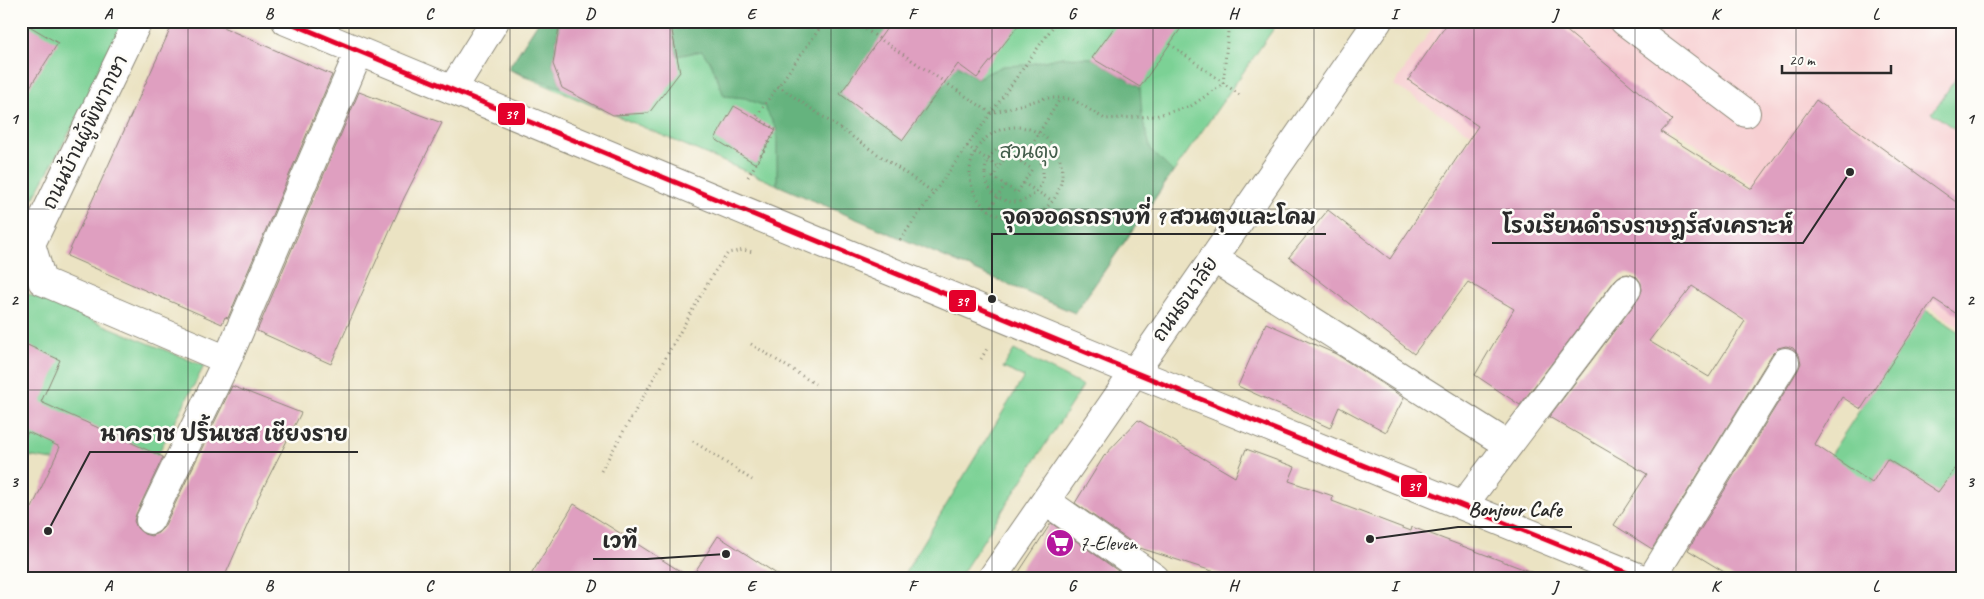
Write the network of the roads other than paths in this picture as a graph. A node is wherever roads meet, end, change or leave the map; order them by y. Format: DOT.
graph roads {
  1 [pos="138,21"];
  2 [pos="286,21"];
  3 [pos="496,21"];
  4 [pos="1378,21"];
  5 [pos="1624,21"];
  6 [pos="359,52"];
  7 [pos="452,90"];
  8 [pos="1746,113"];
  9 [pos="1214,258"];
  10 [pos="1626,289"];
  11 [pos="227,360"];
  12 [pos="1784,362"];
  13 [pos="1134,372"];
  14 [pos="1508,445"];
  15 [pos="1046,501"];
  16 [pos="1464,504"];
  17 [pos="150,520"];
  18 [pos="1627,575"];
  19 [pos="992,578"];
  20 [pos="1155,578"];
  21 [pos="1652,578"];
  1 -- 11 [label="street, ถนนบ้านผู้พิพากษา"];
  2 -- 6 [label="street"];
  3 -- 7 [label="street"];
  4 -- 9 [label="street, ถนนธนาลัย"];
  5 -- 8 [label="street"];
  6 -- 7 [label="street"];
  6 -- 11 [label="street"];
  7 -- 13 [label="street"];
  9 -- 13 [label="street, ถนนธนาลัย"];
  9 -- 14 [label="street"];
  10 -- 14 [label="street"];
  11 -- 17 [label="street"];
  12 -- 21 [label="street"];
  13 -- 15 [label="street, ถนนธนาลัย"];
  13 -- 16 [label="street"];
  14 -- 16 [label="street"];
  15 -- 19 [label="street, ถนนธนาลัย"];
  15 -- 20 [label="street"];
  16 -- 18 [label="street"];
}
